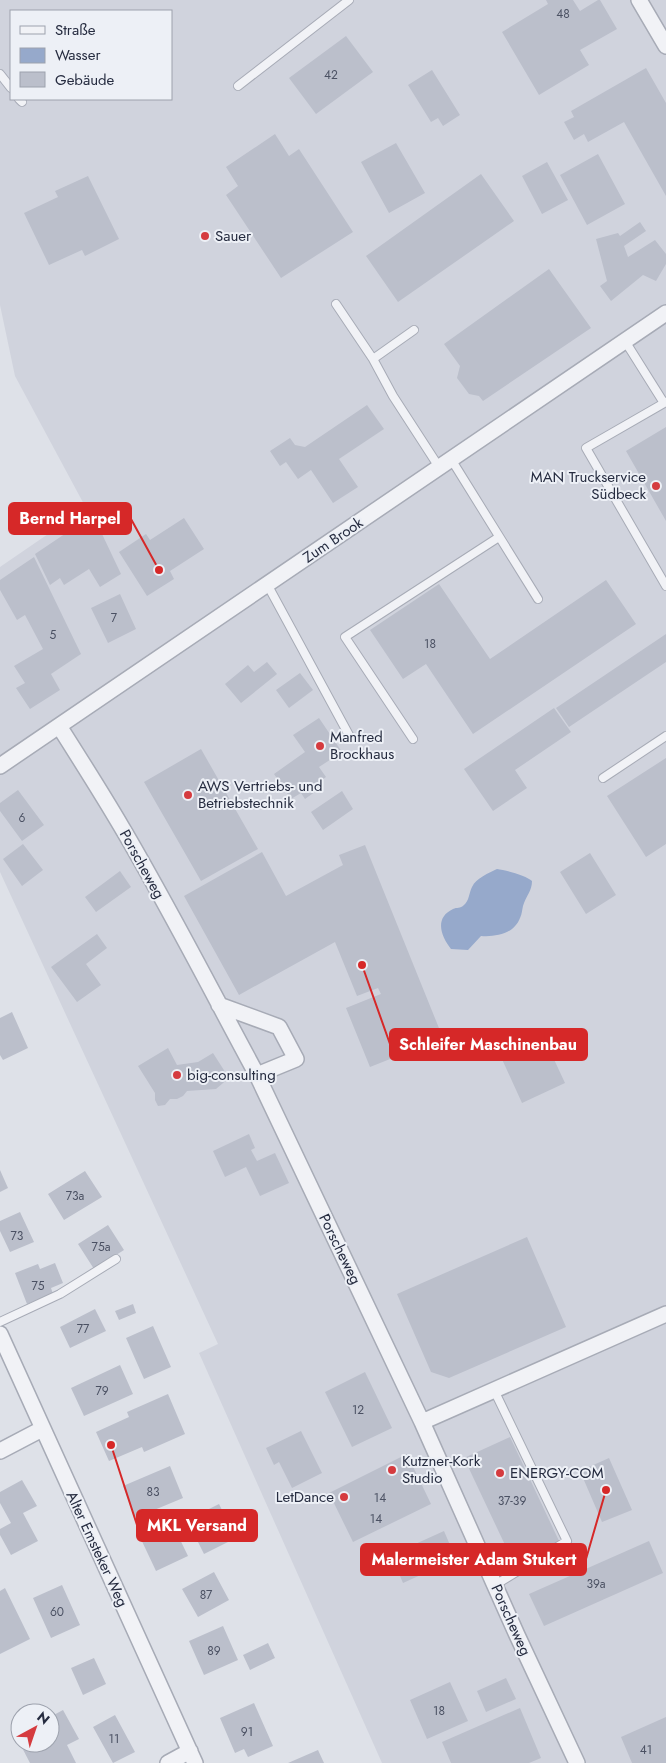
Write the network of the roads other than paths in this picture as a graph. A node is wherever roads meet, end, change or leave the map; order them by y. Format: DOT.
graph roads {
  1 [pos="350,0"];
  2 [pos="639,0"];
  3 [pos="666,46"];
  4 [pos="0,74"];
  5 [pos="238,86"];
  6 [pos="10,87"];
  7 [pos="336,304"];
  8 [pos="666,313"];
  9 [pos="414,330"];
  10 [pos="624,341"];
  11 [pos="373,359"];
  12 [pos="665,403"];
  13 [pos="445,463"];
  14 [pos="500,537"];
  15 [pos="268,584"];
  16 [pos="666,586"];
  17 [pos="538,599"];
  18 [pos="59,726"];
  19 [pos="666,736"];
  20 [pos="350,737"];
  21 [pos="413,739"];
  22 [pos="0,766"];
  23 [pos="603,778"];
  24 [pos="219,1005"];
  25 [pos="257,1076"];
  26 [pos="116,1259"];
  27 [pos="666,1314"];
  28 [pos="0,1322"];
  29 [pos="0,1334"];
  30 [pos="494,1390"];
  31 [pos="422,1422"];
  32 [pos="42,1429"];
  33 [pos="0,1451"];
  34 [pos="495,1585"];
  35 [pos="193,1757"];
  36 [pos="168,1763"];
  37 [pos="577,1763"];
  1 -- 5 [label="lane"];
  2 -- 3 [label="street"];
  4 -- 6 [label="lane"];
  7 -- 11 [label="lane"];
  8 -- 10 [label="street, Zum Brook"];
  9 -- 11 [label="lane"];
  10 -- 12 [label="lane"];
  10 -- 13 [label="street, Zum Brook"];
  11 -- 13 [label="lane"];
  12 -- 16 [label="lane"];
  13 -- 14 [label="lane"];
  13 -- 15 [label="street, Zum Brook"];
  14 -- 17 [label="lane"];
  14 -- 21 [label="lane"];
  15 -- 18 [label="street, Zum Brook"];
  15 -- 20 [label="lane"];
  18 -- 22 [label="street, Zum Brook"];
  18 -- 24 [label="street, Porscheweg"];
  19 -- 23 [label="lane"];
  24 -- 25 [label="street, Porscheweg"];
  24 -- 25 [label="street"];
  25 -- 31 [label="street, Porscheweg"];
  26 -- 28 [label="lane"];
  27 -- 30 [label="street"];
  29 -- 32 [label="street, Alter Emsteker Weg"];
  30 -- 31 [label="street"];
  30 -- 34 [label="lane"];
  31 -- 34 [label="street, Porscheweg"];
  32 -- 33 [label="street"];
  32 -- 35 [label="street, Alter Emsteker Weg"];
  34 -- 37 [label="street, Porscheweg"];
  35 -- 36 [label="street"];
}
